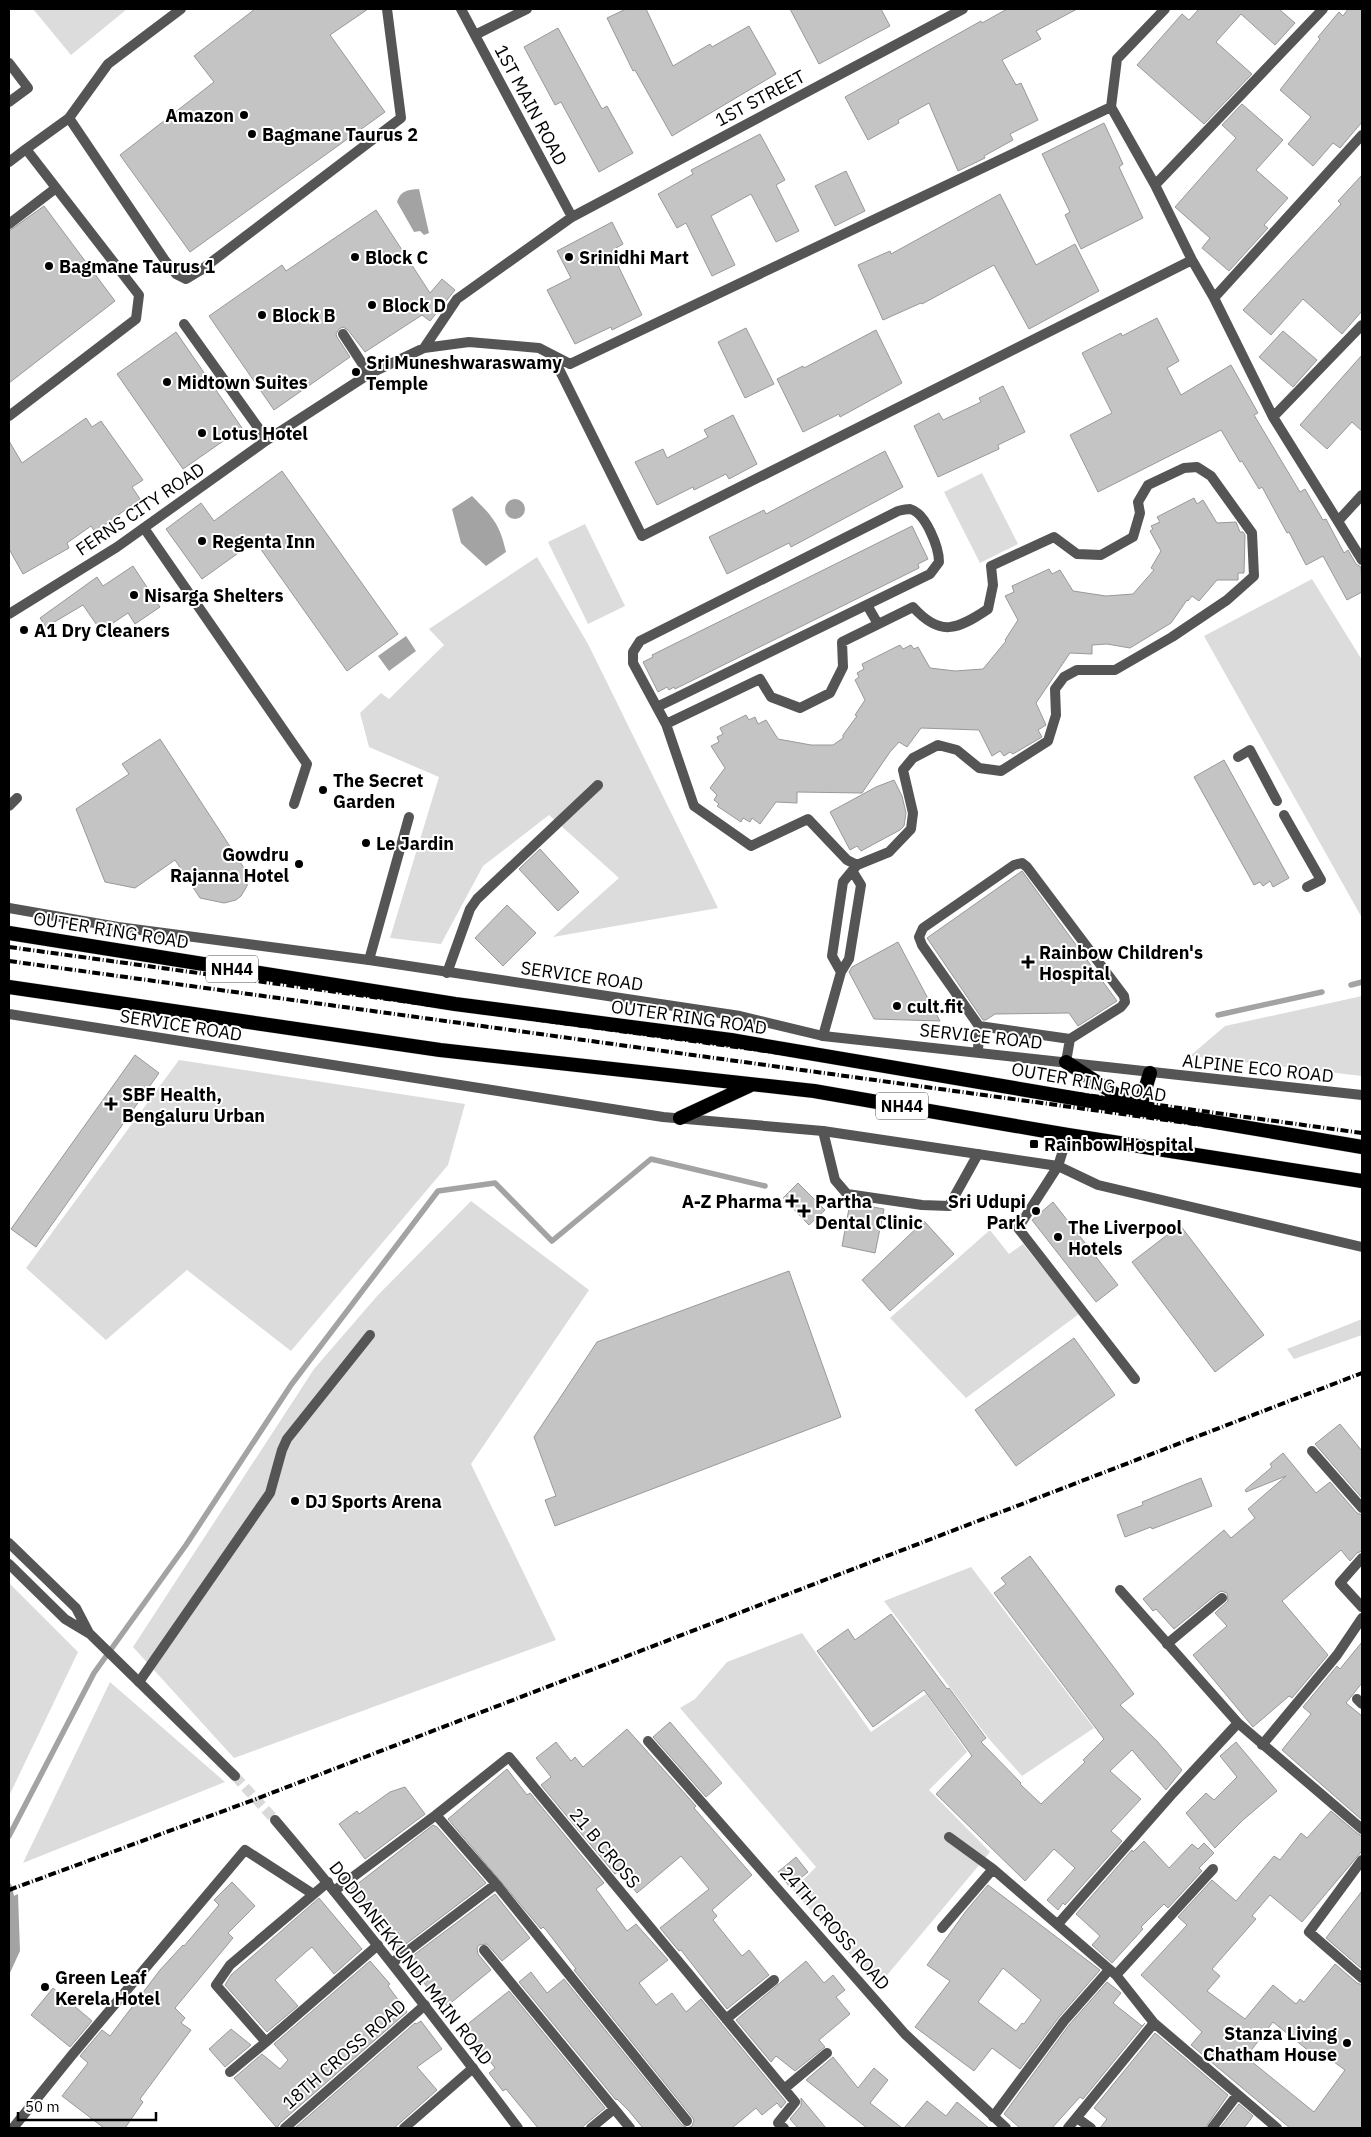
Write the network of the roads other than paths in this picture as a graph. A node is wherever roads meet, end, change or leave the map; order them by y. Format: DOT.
graph roads {
  1 [pos="181,9"];
  2 [pos="387,9"];
  3 [pos="461,9"];
  4 [pos="527,9"];
  5 [pos="963,9"];
  6 [pos="1165,9"];
  7 [pos="1323,9"];
  8 [pos="475,35"];
  9 [pos="9,63"];
  10 [pos="9,102"];
  11 [pos="1111,107"];
  12 [pos="69,118"];
  13 [pos="1362,135"];
  14 [pos="26,149"];
  15 [pos="9,162"];
  16 [pos="1154,185"];
  17 [pos="56,188"];
  18 [pos="572,216"];
  19 [pos="9,224"];
  20 [pos="548,234"];
  21 [pos="1192,260"];
  22 [pos="1214,298"];
  23 [pos="184,324"];
  24 [pos="1362,325"];
  25 [pos="343,334"];
  26 [pos="424,348"];
  27 [pos="552,355"];
  28 [pos="369,374"];
  29 [pos="9,416"];
  30 [pos="1273,417"];
  31 [pos="267,440"];
  32 [pos="1362,495"];
  33 [pos="1338,521"];
  34 [pos="144,528"];
  35 [pos="1362,560"];
  36 [pos="867,605"];
  37 [pos="9,614"];
  38 [pos="878,624"];
  39 [pos="657,707"];
  40 [pos="666,724"];
  41 [pos="1238,756"];
  42 [pos="598,786"];
  43 [pos="17,798"];
  44 [pos="1277,801"];
  45 [pos="294,804"];
  46 [pos="9,806"];
  47 [pos="1284,815"];
  48 [pos="409,817"];
  49 [pos="855,869"];
  50 [pos="1307,887"];
  51 [pos="9,908"];
  52 [pos="9,933"];
  53 [pos="369,960"];
  54 [pos="841,972"];
  55 [pos="447,973"];
  56 [pos="9,987"];
  57 [pos="9,1014"];
  58 [pos="979,1026"];
  59 [pos="823,1036"];
  60 [pos="1070,1039"];
  61 [pos="978,1052"];
  62 [pos="1066,1062"];
  63 [pos="1150,1073"];
  64 [pos="750,1085"];
  65 [pos="1362,1095"];
  66 [pos="1140,1110"];
  67 [pos="680,1118"];
  68 [pos="822,1131"];
  69 [pos="1068,1135"];
  70 [pos="1362,1148"];
  71 [pos="978,1154"];
  72 [pos="1058,1166"];
  73 [pos="1362,1181"];
  74 [pos="1362,1247"];
  75 [pos="370,1335"];
  76 [pos="1135,1379"];
  77 [pos="1312,1451"];
  78 [pos="1362,1508"];
  79 [pos="9,1543"];
  80 [pos="1362,1558"];
  81 [pos="9,1564"];
  82 [pos="1120,1590"];
  83 [pos="1222,1598"];
  84 [pos="1362,1607"];
  85 [pos="1362,1618"];
  86 [pos="90,1634"];
  87 [pos="1167,1644"];
  88 [pos="139,1682"];
  89 [pos="1238,1723"];
  90 [pos="648,1741"];
  91 [pos="1262,1745"];
  92 [pos="235,1776"];
  93 [pos="436,1815"];
  94 [pos="275,1820"];
  95 [pos="1362,1828"];
  96 [pos="949,1837"];
  97 [pos="1362,1860"];
  98 [pos="993,1869"];
  99 [pos="1213,1869"];
  100 [pos="496,1884"];
  101 [pos="331,1887"];
  102 [pos="313,1894"];
  103 [pos="1058,1924"];
  104 [pos="942,1928"];
  105 [pos="378,1945"];
  106 [pos="484,1950"];
  107 [pos="392,1963"];
  108 [pos="1112,1972"];
  109 [pos="1362,1978"];
  110 [pos="774,1980"];
  111 [pos="425,2005"];
  112 [pos="726,2019"];
  113 [pos="1154,2023"];
  114 [pos="266,2042"];
  115 [pos="827,2053"];
  116 [pos="473,2068"];
  117 [pos="230,2072"];
  118 [pos="784,2089"];
  119 [pos="1237,2095"];
  120 [pos="614,2109"];
  121 [pos="993,2117"];
  122 [pos="1077,2118"];
  123 [pos="687,2121"];
  124 [pos="13,2128"];
  125 [pos="285,2128"];
  126 [pos="404,2128"];
  127 [pos="518,2128"];
  128 [pos="591,2128"];
  129 [pos="630,2128"];
  130 [pos="784,2128"];
  131 [pos="1006,2128"];
  132 [pos="1068,2128"];
  133 [pos="1091,2128"];
  134 [pos="1212,2128"];
  135 [pos="1278,2128"];
  1 -- 12 [label="street"];
  2 -- 12 [label="street"];
  3 -- 8 [label="street, 1ST MAIN ROAD"];
  4 -- 8 [label="street"];
  5 -- 18 [label="street, 1ST STREET"];
  6 -- 11 [label="street"];
  7 -- 16 [label="street"];
  8 -- 18 [label="street, 1ST MAIN ROAD"];
  9 -- 10 [label="street"];
  11 -- 16 [label="street"];
  11 -- 27 [label="street"];
  12 -- 14 [label="street"];
  13 -- 22 [label="street"];
  14 -- 15 [label="street"];
  14 -- 17 [label="street"];
  16 -- 21 [label="street"];
  17 -- 19 [label="street"];
  17 -- 29 [label="street"];
  18 -- 20 [label="street, 1ST STREET"];
  20 -- 26 [label="street, FERNS CITY ROAD"];
  21 -- 22 [label="street"];
  21 -- 27 [label="street"];
  22 -- 30 [label="street"];
  23 -- 31 [label="street"];
  24 -- 30 [label="street"];
  25 -- 28 [label="street"];
  26 -- 27 [label="street"];
  26 -- 28 [label="street, FERNS CITY ROAD"];
  28 -- 31 [label="street, FERNS CITY ROAD"];
  30 -- 33 [label="street"];
  31 -- 34 [label="street, FERNS CITY ROAD"];
  32 -- 33 [label="street"];
  33 -- 35 [label="street"];
  34 -- 37 [label="street, FERNS CITY ROAD"];
  34 -- 45 [label="street"];
  36 -- 38 [label="street"];
  36 -- 39 [label="street"];
  36 -- 39 [label="street"];
  38 -- 40 [label="street"];
  38 -- 49 [label="street"];
  39 -- 40 [label="street"];
  40 -- 49 [label="street"];
  41 -- 44 [label="street"];
  42 -- 55 [label="street"];
  43 -- 46 [label="street"];
  47 -- 50 [label="street"];
  48 -- 53 [label="street"];
  49 -- 54 [label="street"];
  49 -- 54 [label="street"];
  51 -- 53 [label="street, SERVICE ROAD"];
  52 -- 66 [label="highway, OUTER RING ROAD / NH44"];
  53 -- 55 [label="street, SERVICE ROAD"];
  54 -- 59 [label="street"];
  55 -- 59 [label="street, SERVICE ROAD"];
  56 -- 64 [label="highway, NH44"];
  57 -- 67 [label="street, SERVICE ROAD"];
  58 -- 60 [label="street"];
  58 -- 60 [label="street"];
  58 -- 61 [label="street"];
  59 -- 61 [label="street, SERVICE ROAD"];
  60 -- 62 [label="street"];
  61 -- 62 [label="street, SERVICE ROAD"];
  62 -- 63 [label="street, SERVICE ROAD"];
  62 -- 66 [label="highway"];
  63 -- 65 [label="street, ALPINE ECO ROAD"];
  63 -- 66 [label="highway"];
  64 -- 67 [label="highway"];
  64 -- 69 [label="highway, NH44"];
  66 -- 70 [label="highway, OUTER RING ROAD / NH44"];
  67 -- 68 [label="street, SERVICE ROAD"];
  68 -- 71 [label="street, SERVICE ROAD"];
  68 -- 71 [label="street"];
  69 -- 72 [label="street"];
  69 -- 73 [label="highway, NH44"];
  71 -- 72 [label="street, SERVICE ROAD"];
  72 -- 74 [label="street, SERVICE ROAD"];
  72 -- 76 [label="street"];
  75 -- 88 [label="street"];
  77 -- 78 [label="street"];
  79 -- 86 [label="street"];
  80 -- 84 [label="street"];
  81 -- 86 [label="street"];
  82 -- 87 [label="street"];
  83 -- 87 [label="street"];
  85 -- 91 [label="street"];
  86 -- 88 [label="street"];
  87 -- 89 [label="street"];
  88 -- 92 [label="street"];
  89 -- 91 [label="street"];
  89 -- 103 [label="street"];
  90 -- 121 [label="street, 24TH CROSS ROAD"];
  91 -- 95 [label="street"];
  93 -- 100 [label="street"];
  93 -- 101 [label="street, 21 B CROSS"];
  93 -- 112 [label="street, 21 B CROSS"];
  94 -- 101 [label="street, DODDANEKKUNDI MAIN ROAD"];
  96 -- 98 [label="street"];
  97 -- 109 [label="street"];
  98 -- 103 [label="street"];
  98 -- 104 [label="street"];
  99 -- 108 [label="street"];
  100 -- 107 [label="street"];
  100 -- 123 [label="street"];
  101 -- 102 [label="street, 21 B CROSS"];
  101 -- 105 [label="street, DODDANEKKUNDI MAIN ROAD"];
  102 -- 114 [label="street, 21 B CROSS"];
  102 -- 124 [label="street"];
  103 -- 108 [label="street"];
  105 -- 107 [label="street, DODDANEKKUNDI MAIN ROAD"];
  105 -- 114 [label="street"];
  106 -- 120 [label="street"];
  107 -- 111 [label="street, DODDANEKKUNDI MAIN ROAD"];
  108 -- 113 [label="street"];
  108 -- 121 [label="street"];
  110 -- 112 [label="street"];
  111 -- 116 [label="street, DODDANEKKUNDI MAIN ROAD"];
  111 -- 125 [label="street, 18TH CROSS ROAD"];
  112 -- 118 [label="street, 21 B CROSS"];
  113 -- 119 [label="street"];
  113 -- 122 [label="street"];
  114 -- 117 [label="street"];
  115 -- 118 [label="street"];
  116 -- 126 [label="street"];
  116 -- 127 [label="street, DODDANEKKUNDI MAIN ROAD"];
  118 -- 130 [label="street, 21 B CROSS"];
  119 -- 134 [label="street"];
  119 -- 135 [label="street"];
  120 -- 128 [label="street"];
  120 -- 129 [label="street"];
  121 -- 131 [label="street, 24TH CROSS ROAD"];
  122 -- 132 [label="street"];
  122 -- 133 [label="street"];
}
